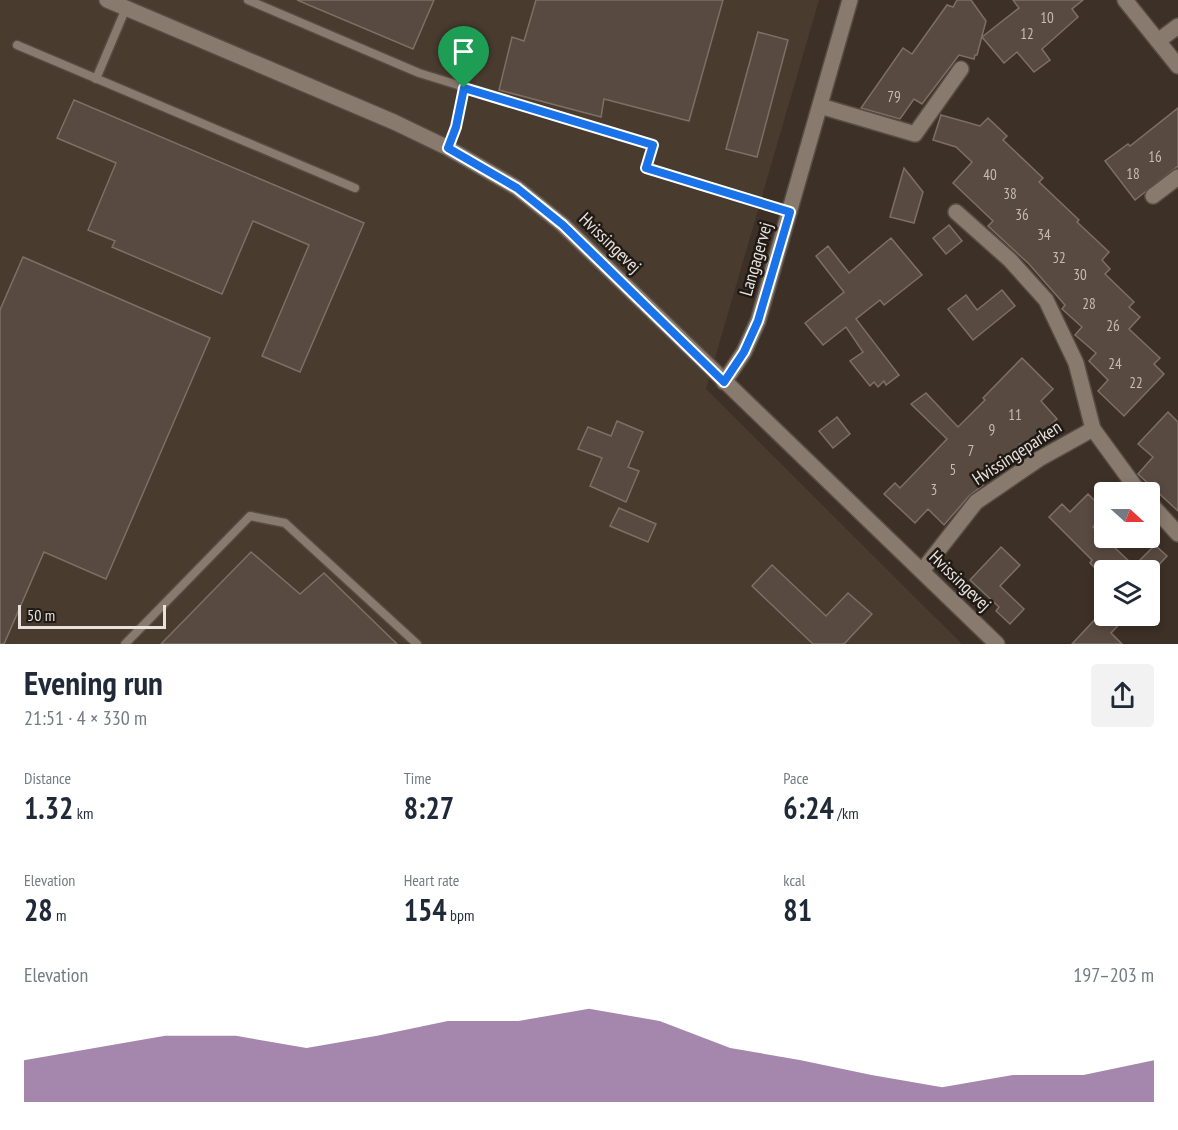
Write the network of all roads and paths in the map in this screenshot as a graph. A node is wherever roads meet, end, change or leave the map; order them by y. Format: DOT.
graph roads {
  1 [pos="107,0"];
  2 [pos="248,0"];
  3 [pos="850,0"];
  4 [pos="1125,0"];
  5 [pos="126,8"];
  6 [pos="1178,26"];
  7 [pos="1158,41"];
  8 [pos="17,45"];
  9 [pos="1178,66"];
  10 [pos="961,69"];
  11 [pos="96,79"];
  12 [pos="464,88"];
  13 [pos="820,106"];
  14 [pos="448,148"];
  15 [pos="1178,177"];
  16 [pos="355,188"];
  17 [pos="1153,196"];
  18 [pos="790,212"];
  19 [pos="956,212"];
  20 [pos="724,382"];
  21 [pos="1093,429"];
  22 [pos="1132,482"];
  23 [pos="1160,514"];
  24 [pos="1178,534"];
  25 [pos="922,571"];
  26 [pos="125,644"];
  27 [pos="417,644"];
  28 [pos="997,644"];
  1 -- 5 [label="street, Hvissingevej"];
  2 -- 12 [label="lane"];
  3 -- 13 [label="street, Langagervej"];
  4 -- 7 [label="street"];
  5 -- 11 [label="lane"];
  5 -- 14 [label="street, Hvissingevej"];
  6 -- 7 [label="street"];
  7 -- 9 [label="street"];
  8 -- 11 [label="lane"];
  10 -- 13 [label="street"];
  11 -- 16 [label="lane"];
  12 -- 14 [label="lane"];
  12 -- 18 [label="lane"];
  13 -- 18 [label="street, Langagervej"];
  14 -- 20 [label="street, Hvissingevej"];
  15 -- 17 [label="street"];
  18 -- 20 [label="street, Langagervej"];
  19 -- 21 [label="street"];
  20 -- 25 [label="street, Hvissingevej"];
  21 -- 22 [label="street"];
  21 -- 25 [label="street, Hvissingeparken"];
  23 -- 24 [label="street"];
  25 -- 28 [label="street, Hvissingevej"];
  26 -- 27 [label="lane"];
}
